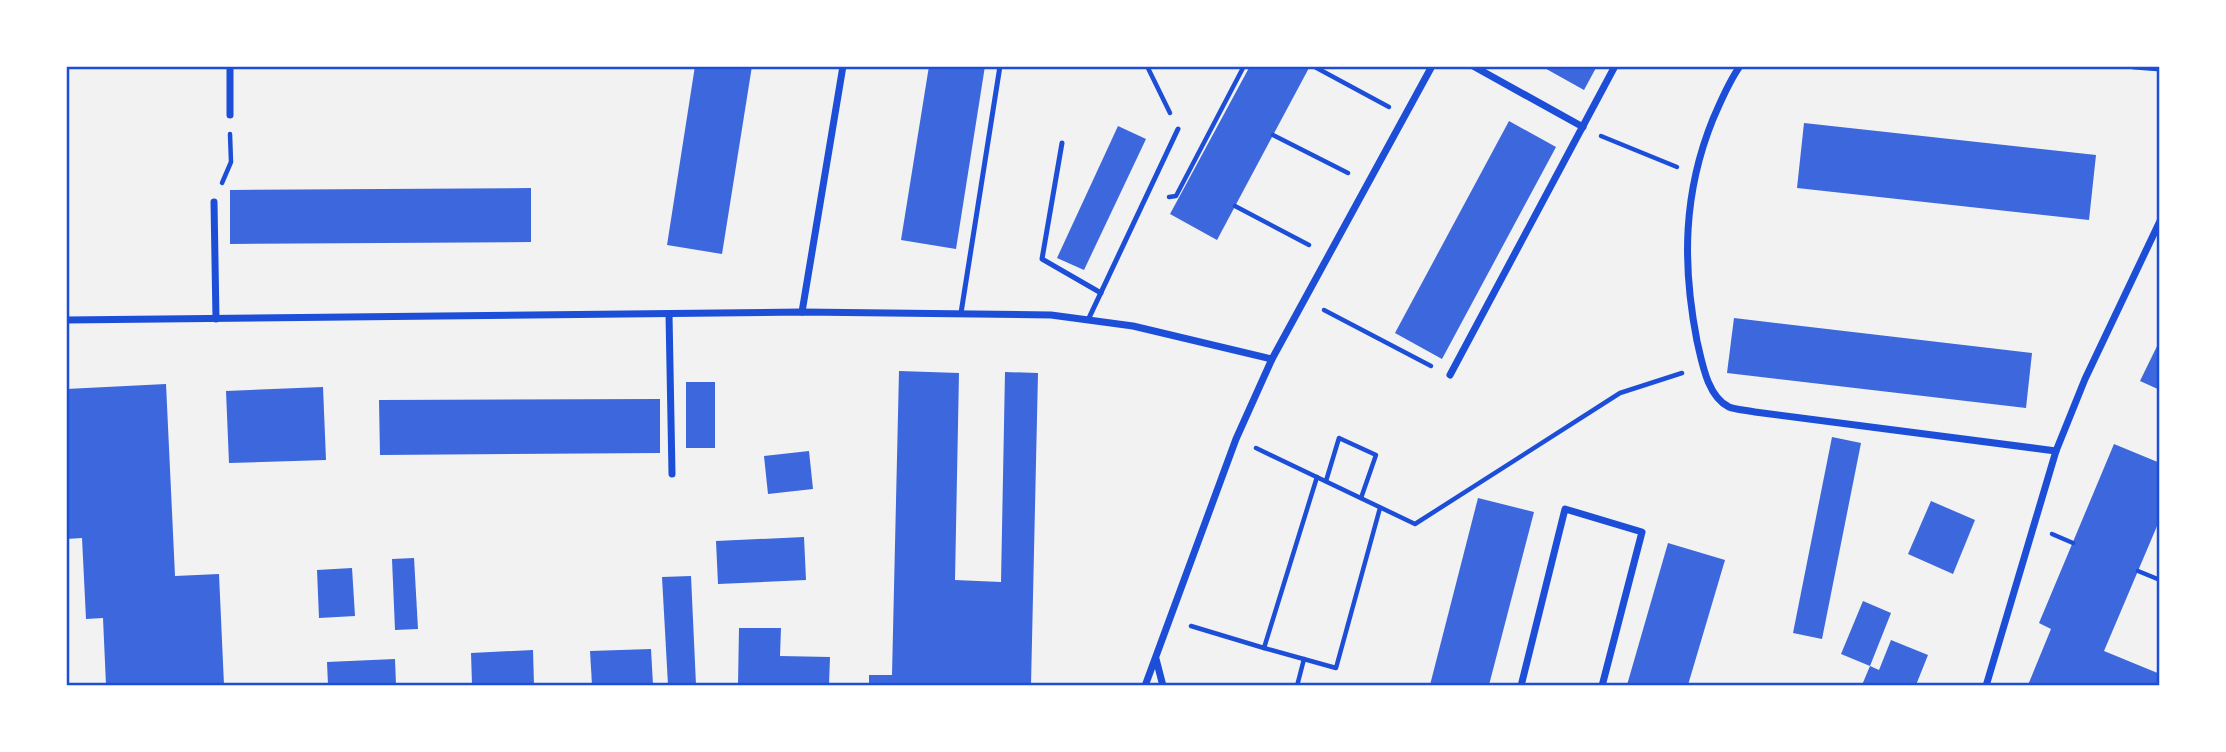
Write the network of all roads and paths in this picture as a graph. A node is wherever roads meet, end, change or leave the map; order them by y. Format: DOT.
graph roads {
  1 [pos="230,66"];
  2 [pos="843,66"];
  3 [pos="1000,66"];
  4 [pos="1147,66"];
  5 [pos="1244,66"];
  6 [pos="1313,66"];
  7 [pos="1432,66"];
  8 [pos="1474,66"];
  9 [pos="1615,66"];
  10 [pos="1740,66"];
  11 [pos="2134,66"];
  12 [pos="2160,68"];
  13 [pos="230,115"];
  14 [pos="1404,116"];
  15 [pos="1584,127"];
  16 [pos="1178,129"];
  17 [pos="1273,135"];
  18 [pos="1062,143"];
  19 [pos="1620,146"];
  20 [pos="1694,173"];
  21 [pos="1368,183"];
  22 [pos="1176,196"];
  23 [pos="214,202"];
  24 [pos="1235,206"];
  25 [pos="2160,221"];
  26 [pos="1329,255"];
  27 [pos="1101,293"];
  28 [pos="1304,300"];
  29 [pos="802,312"];
  30 [pos="961,313"];
  31 [pos="669,314"];
  32 [pos="216,319"];
  33 [pos="66,320"];
  34 [pos="1088,320"];
  35 [pos="1272,359"];
  36 [pos="1702,366"];
  37 [pos="1450,375"];
  38 [pos="1236,439"];
  39 [pos="2056,451"];
  40 [pos="673,474"];
  41 [pos="1317,477"];
  42 [pos="1326,481"];
  43 [pos="1361,498"];
  44 [pos="1380,509"];
  45 [pos="2138,571"];
  46 [pos="2160,580"];
  47 [pos="1170,619"];
  48 [pos="1264,648"];
  49 [pos="1156,658"];
  50 [pos="1304,659"];
  51 [pos="1145,685"];
  52 [pos="1163,685"];
  53 [pos="1297,685"];
  54 [pos="1521,685"];
  55 [pos="1602,685"];
  56 [pos="1986,685"];
  1 -- 13 [label="street"];
  2 -- 29 [label="street"];
  3 -- 30 [label="lane"];
  4 -- 16 [label="path"];
  5 -- 22 [label="path"];
  6 -- 14 [label="path"];
  7 -- 14 [label="street"];
  8 -- 15 [label="street"];
  9 -- 15 [label="street"];
  10 -- 20 [label="street"];
  11 -- 12 [label="street"];
  13 -- 23 [label="path"];
  14 -- 21 [label="street"];
  15 -- 37 [label="street"];
  16 -- 27 [label="lane"];
  17 -- 21 [label="path"];
  18 -- 27 [label="lane"];
  19 -- 20 [label="path"];
  20 -- 36 [label="street"];
  21 -- 26 [label="street"];
  23 -- 32 [label="street"];
  24 -- 26 [label="path"];
  25 -- 39 [label="street"];
  26 -- 28 [label="street"];
  27 -- 34 [label="lane"];
  28 -- 35 [label="street"];
  28 -- 37 [label="path"];
  29 -- 30 [label="street"];
  29 -- 31 [label="street"];
  30 -- 34 [label="street"];
  31 -- 32 [label="street"];
  31 -- 40 [label="street"];
  32 -- 33 [label="street"];
  34 -- 35 [label="street"];
  35 -- 38 [label="street"];
  36 -- 39 [label="street"];
  36 -- 44 [label="path"];
  38 -- 41 [label="path"];
  38 -- 47 [label="street"];
  39 -- 56 [label="street"];
  41 -- 42 [label="path"];
  41 -- 48 [label="path"];
  42 -- 43 [label="path"];
  42 -- 43 [label="path"];
  43 -- 44 [label="path"];
  44 -- 50 [label="path"];
  45 -- 46 [label="path"];
  47 -- 48 [label="path"];
  47 -- 49 [label="street"];
  48 -- 50 [label="path"];
  49 -- 51 [label="street"];
  49 -- 52 [label="street"];
  50 -- 53 [label="path"];
  54 -- 55 [label="street"];
}
